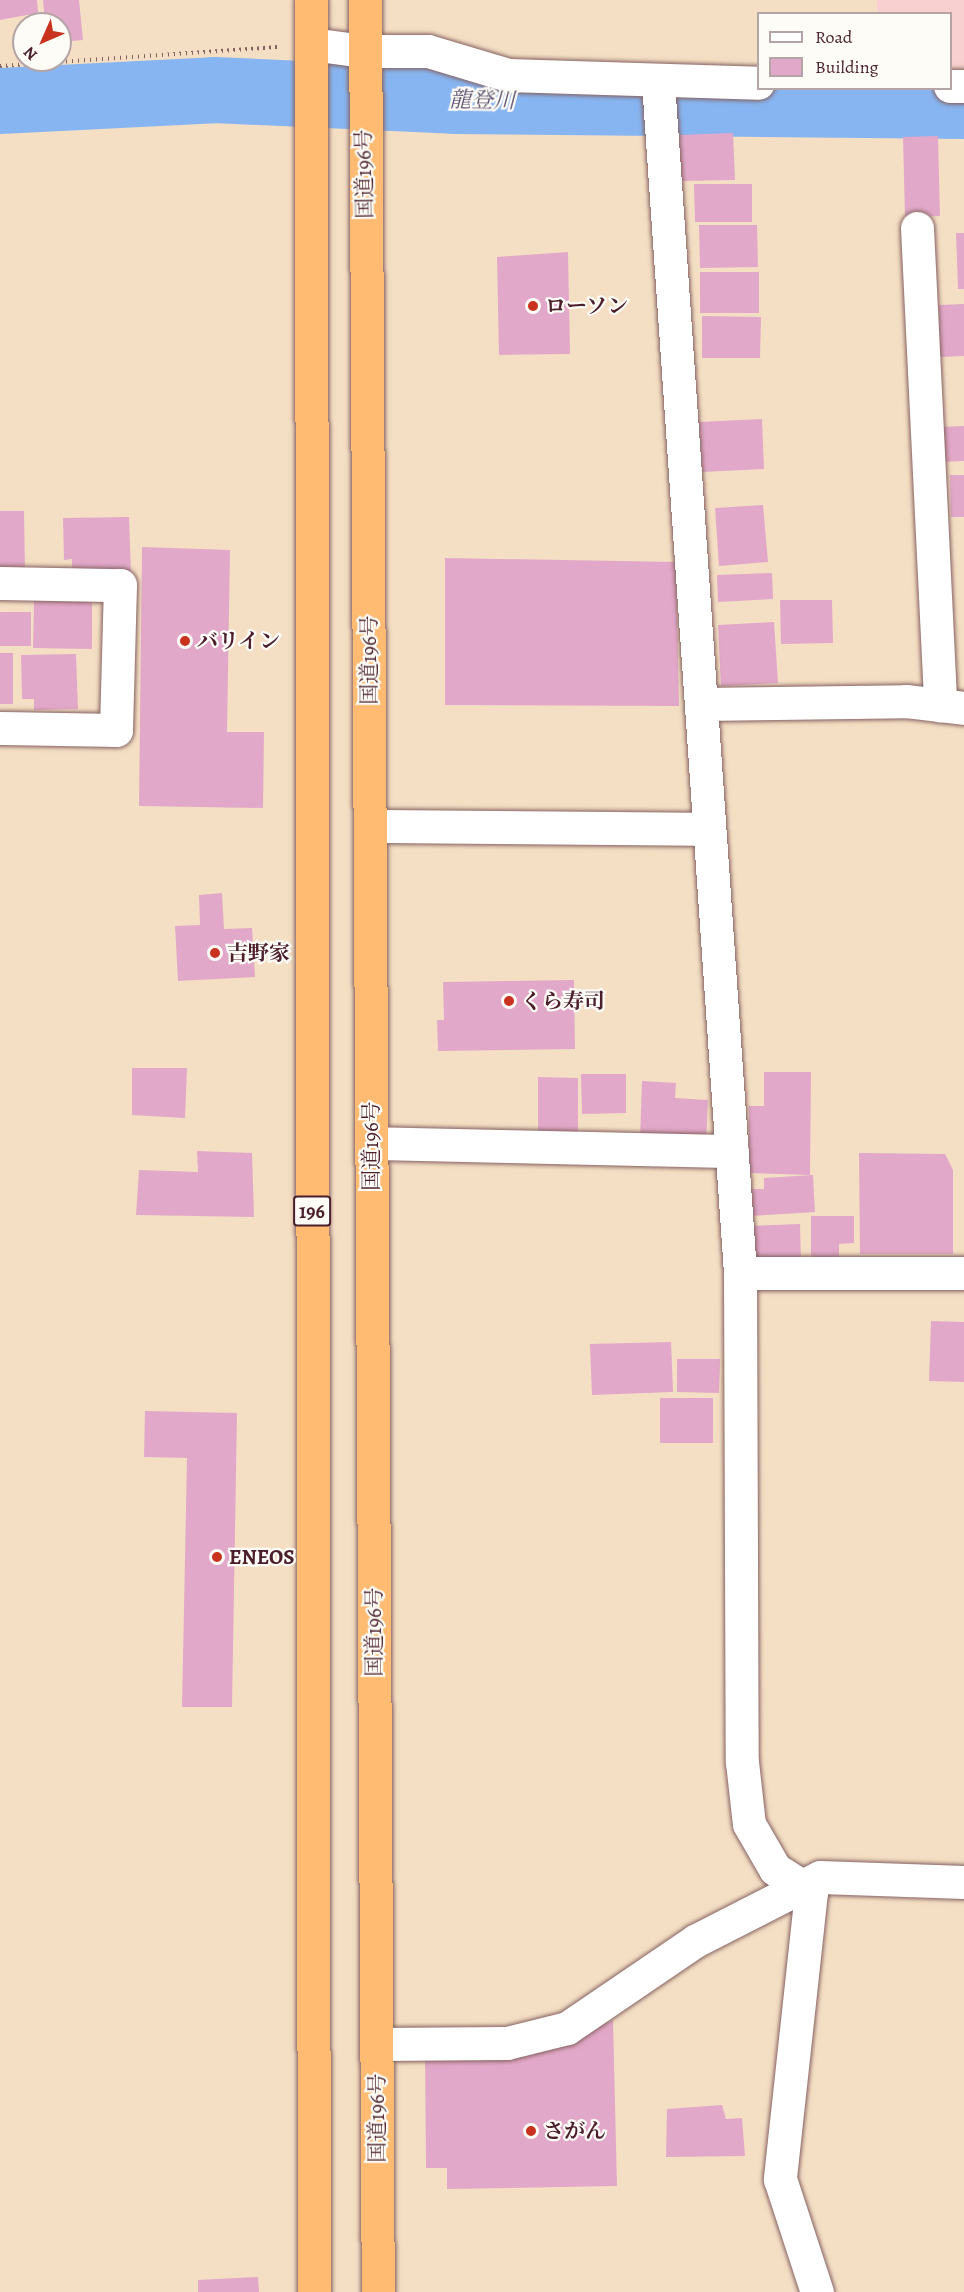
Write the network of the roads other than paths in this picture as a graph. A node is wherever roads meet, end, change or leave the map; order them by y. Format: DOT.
graph roads {
  1 [pos="311,0"];
  2 [pos="365,0"];
  3 [pos="311,52"];
  4 [pos="363,58"];
  5 [pos="658,82"];
  6 [pos="757,83"];
  7 [pos="917,228"];
  8 [pos="0,583"];
  9 [pos="701,704"];
  10 [pos="952,707"];
  11 [pos="0,728"];
  12 [pos="370,826"];
  13 [pos="709,829"];
  14 [pos="371,1143"];
  15 [pos="732,1151"];
  16 [pos="964,1273"];
  17 [pos="740,1274"];
  18 [pos="964,1882"];
  19 [pos="802,1886"];
  20 [pos="377,2044"];
  21 [pos="314,2292"];
  22 [pos="378,2292"];
  23 [pos="817,2292"];
  1 -- 3 [label="highway, 196"];
  2 -- 4 [label="highway, 国道196号"];
  3 -- 4 [label="street"];
  3 -- 21 [label="highway, 196"];
  4 -- 5 [label="street"];
  4 -- 12 [label="highway, 国道196号"];
  5 -- 6 [label="street"];
  5 -- 9 [label="street"];
  7 -- 10 [label="street"];
  8 -- 11 [label="street"];
  9 -- 10 [label="street"];
  9 -- 13 [label="street"];
  12 -- 13 [label="street"];
  12 -- 14 [label="highway, 国道196号"];
  13 -- 15 [label="street"];
  14 -- 15 [label="street"];
  14 -- 20 [label="highway, 国道196号"];
  15 -- 17 [label="street"];
  16 -- 17 [label="street"];
  17 -- 19 [label="street"];
  18 -- 19 [label="street"];
  19 -- 20 [label="street"];
  19 -- 23 [label="street"];
  20 -- 22 [label="highway, 国道196号"];
}
